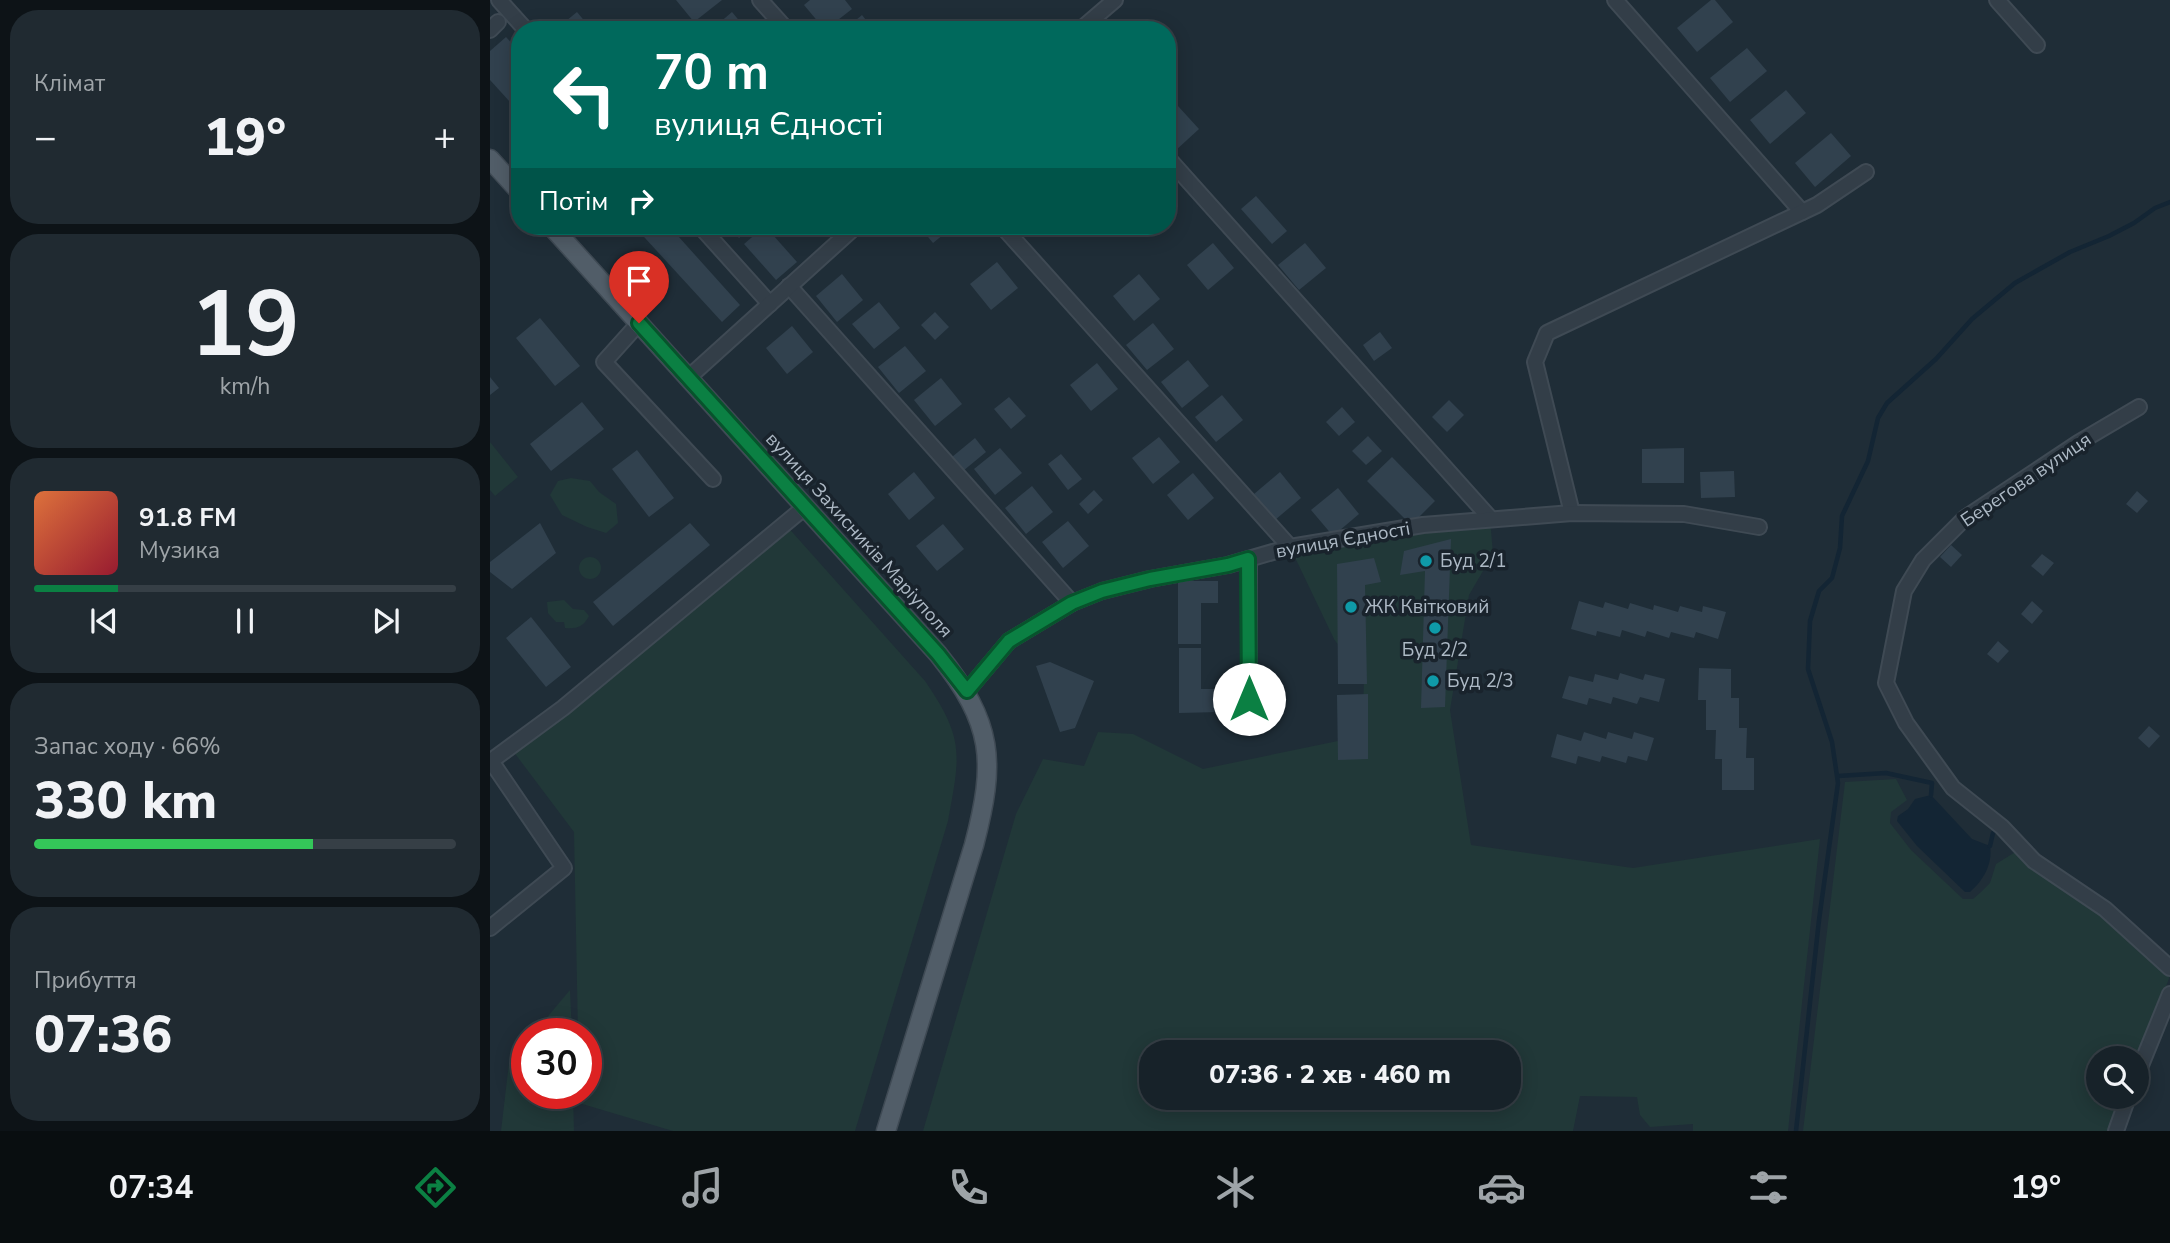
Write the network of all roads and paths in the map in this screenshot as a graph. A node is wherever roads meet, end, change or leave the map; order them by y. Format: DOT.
graph roads {
  1 [pos="499,0"];
  2 [pos="760,0"];
  3 [pos="1115,0"];
  4 [pos="1615,0"];
  5 [pos="1997,0"];
  6 [pos="518,21"];
  7 [pos="779,21"];
  8 [pos="1090,21"];
  9 [pos="2037,45"];
  10 [pos="490,159"];
  11 [pos="1176,167"];
  12 [pos="1866,172"];
  13 [pos="511,181"];
  14 [pos="1802,212"];
  15 [pos="559,235"];
  16 [pos="708,235"];
  17 [pos="846,235"];
  18 [pos="1010,235"];
  19 [pos="789,286"];
  20 [pos="770,304"];
  21 [pos="639,323"];
  22 [pos="688,378"];
  23 [pos="2139,407"];
  24 [pos="713,479"];
  25 [pos="805,506"];
  26 [pos="1572,513"];
  27 [pos="1490,519"];
  28 [pos="1759,527"];
  29 [pos="1290,547"];
  30 [pos="1248,559"];
  31 [pos="1072,603"];
  32 [pos="967,691"];
  33 [pos="1249,699"];
  34 [pos="490,928"];
  35 [pos="2170,968"];
  36 [pos="2170,994"];
  37 [pos="2149,1046"];
  38 [pos="2124,1109"];
  39 [pos="886,1131"];
  40 [pos="2116,1131"];
  1 -- 6 [label="street"];
  2 -- 7 [label="street"];
  3 -- 8 [label="street"];
  4 -- 14 [label="street"];
  5 -- 9 [label="street"];
  10 -- 13 [label="main road"];
  11 -- 27 [label="street"];
  12 -- 14 [label="street"];
  14 -- 26 [label="street"];
  15 -- 21 [label="main road, вулиця Захисників Маріуполя"];
  16 -- 20 [label="street"];
  17 -- 19 [label="street"];
  18 -- 29 [label="street"];
  19 -- 20 [label="street"];
  19 -- 31 [label="street"];
  20 -- 22 [label="street"];
  21 -- 22 [label="main road, вулиця Захисників Маріуполя"];
  21 -- 24 [label="street"];
  22 -- 25 [label="main road, вулиця Захисників Маріуполя"];
  23 -- 35 [label="street, Берегова вулиця"];
  25 -- 32 [label="main road, вулиця Захисників Маріуполя"];
  25 -- 34 [label="street"];
  26 -- 27 [label="street, вулиця Єдності"];
  26 -- 28 [label="street, вулиця Єдності"];
  27 -- 29 [label="street, вулиця Єдності"];
  29 -- 30 [label="street, вулиця Єдності"];
  30 -- 31 [label="street, вулиця Єдності"];
  30 -- 33 [label="street"];
  31 -- 32 [label="street, вулиця Єдності"];
  32 -- 39 [label="main road, вулиця Захисників Маріуполя"];
  36 -- 37 [label="street"];
  38 -- 40 [label="street"];
}
